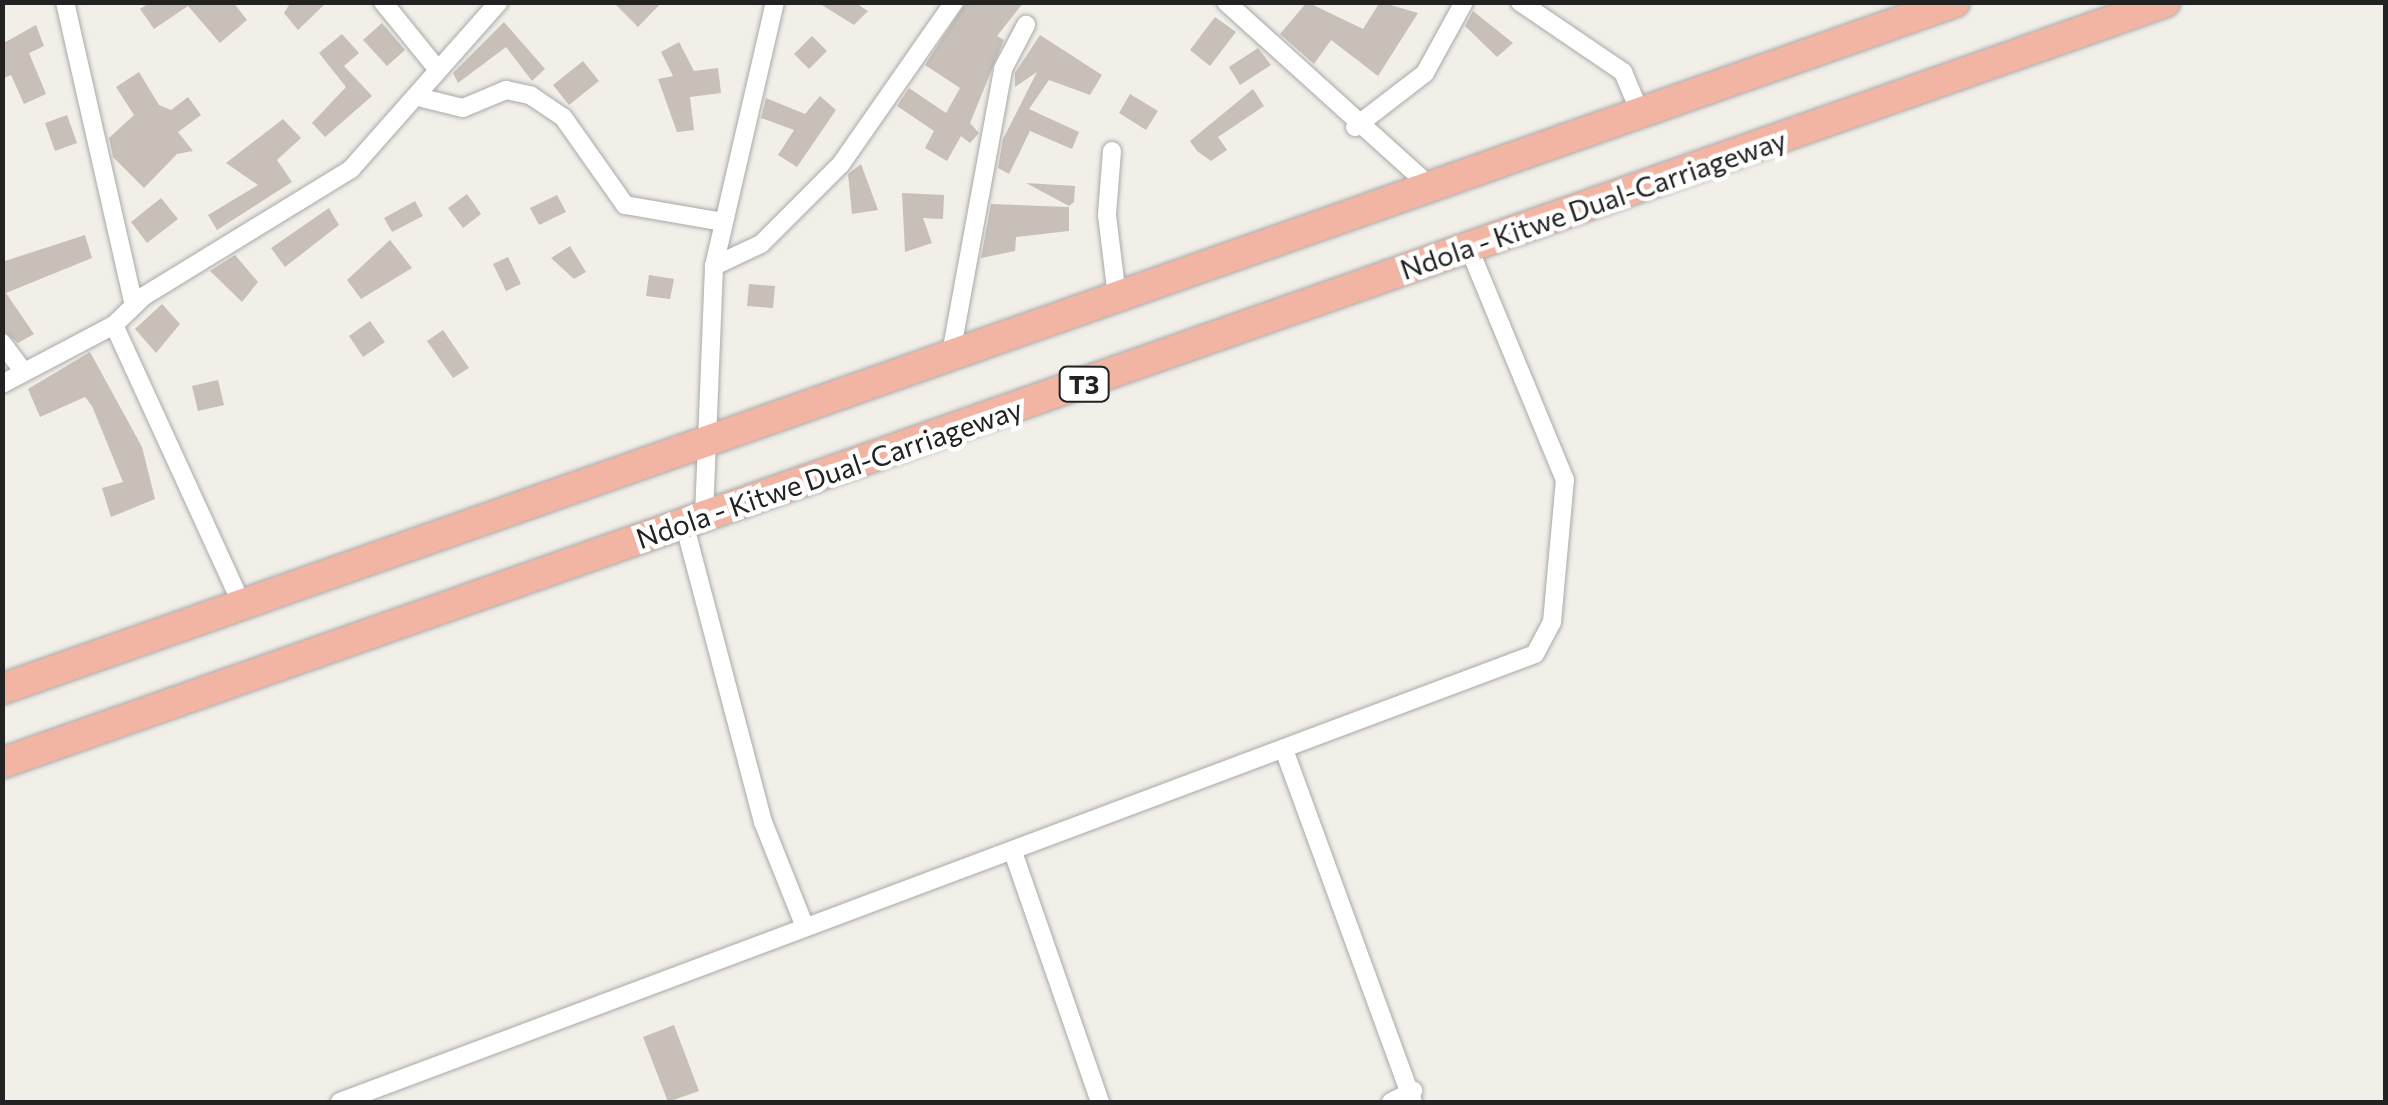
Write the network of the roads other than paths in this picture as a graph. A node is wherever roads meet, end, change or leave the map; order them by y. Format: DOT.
graph roads {
  1 [pos="65,2"];
  2 [pos="383,2"];
  3 [pos="498,2"];
  4 [pos="954,2"];
  5 [pos="1226,2"];
  6 [pos="1464,2"];
  7 [pos="1520,2"];
  8 [pos="1954,2"];
  9 [pos="2165,2"];
  10 [pos="774,3"];
  11 [pos="1026,24"];
  12 [pos="434,65"];
  13 [pos="422,98"];
  14 [pos="1639,110"];
  15 [pos="1356,127"];
  16 [pos="1112,151"];
  17 [pos="1426,183"];
  18 [pos="723,222"];
  19 [pos="1469,248"];
  20 [pos="714,266"];
  21 [pos="1118,296"];
  22 [pos="134,305"];
  23 [pos="114,324"];
  24 [pos="2,344"];
  25 [pos="952,348"];
  26 [pos="23,371"];
  27 [pos="2,384"];
  28 [pos="702,437"];
  29 [pos="694,519"];
  30 [pos="241,602"];
  31 [pos="2,689"];
  32 [pos="1286,754"];
  33 [pos="2,763"];
  34 [pos="1013,852"];
  35 [pos="805,926"];
  36 [pos="1413,1097"];
  37 [pos="340,1102"];
  38 [pos="1100,1102"];
  39 [pos="1391,1102"];
  1 -- 22 [label="street"];
  2 -- 12 [label="street"];
  3 -- 12 [label="street"];
  4 -- 20 [label="street"];
  5 -- 15 [label="street"];
  6 -- 15 [label="street"];
  7 -- 14 [label="street"];
  8 -- 14 [label="highway"];
  9 -- 19 [label="highway, Ndola - Kitwe Dual-Carriageway / T3"];
  10 -- 18 [label="street"];
  11 -- 25 [label="street"];
  12 -- 13 [label="street"];
  13 -- 18 [label="street"];
  13 -- 22 [label="street"];
  14 -- 17 [label="highway"];
  15 -- 17 [label="street"];
  16 -- 21 [label="street"];
  17 -- 21 [label="highway"];
  18 -- 20 [label="street"];
  19 -- 29 [label="highway, Ndola - Kitwe Dual-Carriageway / T3"];
  19 -- 32 [label="street"];
  20 -- 28 [label="street"];
  21 -- 25 [label="highway"];
  22 -- 23 [label="street"];
  23 -- 26 [label="street"];
  23 -- 30 [label="street"];
  24 -- 26 [label="street"];
  25 -- 28 [label="highway"];
  26 -- 27 [label="street"];
  28 -- 29 [label="street"];
  28 -- 30 [label="highway"];
  29 -- 33 [label="highway, Ndola - Kitwe Dual-Carriageway / T3"];
  29 -- 35 [label="street"];
  30 -- 31 [label="highway"];
  32 -- 34 [label="street"];
  32 -- 36 [label="street"];
  34 -- 35 [label="street"];
  34 -- 38 [label="street"];
  35 -- 37 [label="street"];
  36 -- 39 [label="street"];
}
